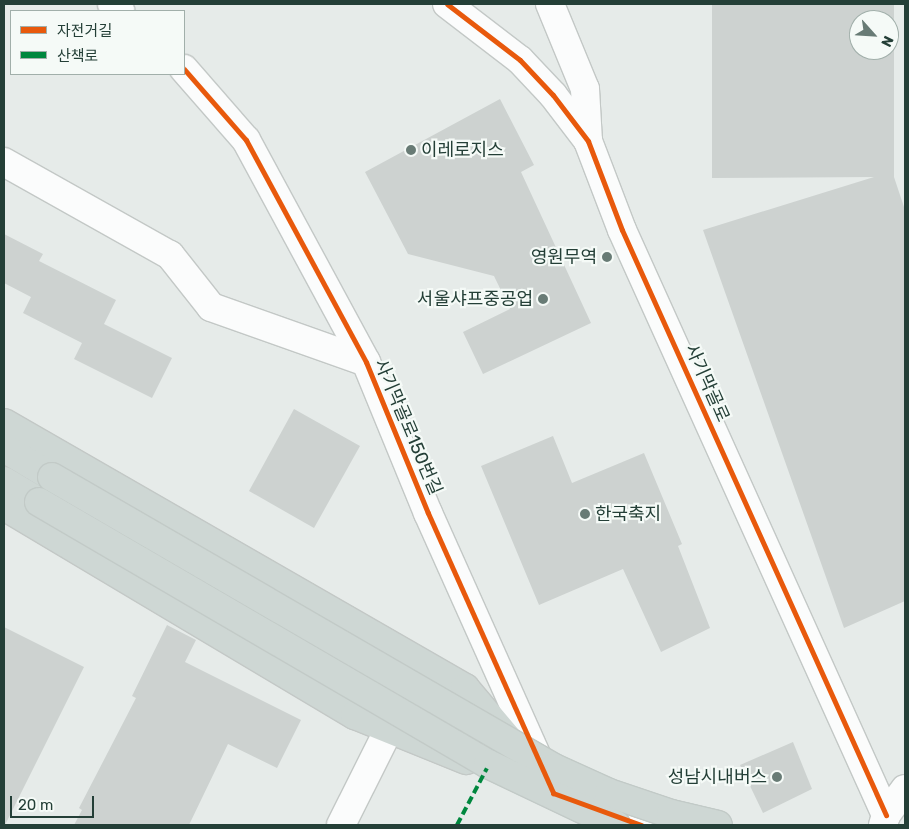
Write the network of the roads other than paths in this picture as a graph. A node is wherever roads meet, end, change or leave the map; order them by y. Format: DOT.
graph roads {
  1 [pos="448,4"];
  2 [pos="550,4"];
  3 [pos="185,70"];
  4 [pos="588,141"];
  5 [pos="4,162"];
  6 [pos="366,362"];
  7 [pos="4,423"];
  8 [pos="4,448"];
  9 [pos="4,481"];
  10 [pos="4,506"];
  11 [pos="388,731"];
  12 [pos="905,789"];
  13 [pos="553,792"];
  14 [pos="884,820"];
  15 [pos="341,825"];
  16 [pos="616,825"];
  17 [pos="641,825"];
  18 [pos="718,825"];
  1 -- 4 [label="street, 사기막골로"];
  2 -- 4 [label="street"];
  3 -- 6 [label="street, 사기막골로150번길"];
  4 -- 14 [label="street, 사기막골로"];
  5 -- 6 [label="street"];
  6 -- 13 [label="street, 사기막골로150번길"];
  7 -- 13 [label="main road"];
  8 -- 18 [label="main road, bridge"];
  9 -- 16 [label="main road, bridge"];
  10 -- 11 [label="main road"];
  11 -- 13 [label="main road"];
  11 -- 15 [label="street"];
  12 -- 14 [label="street"];
  13 -- 17 [label="street"];
}
